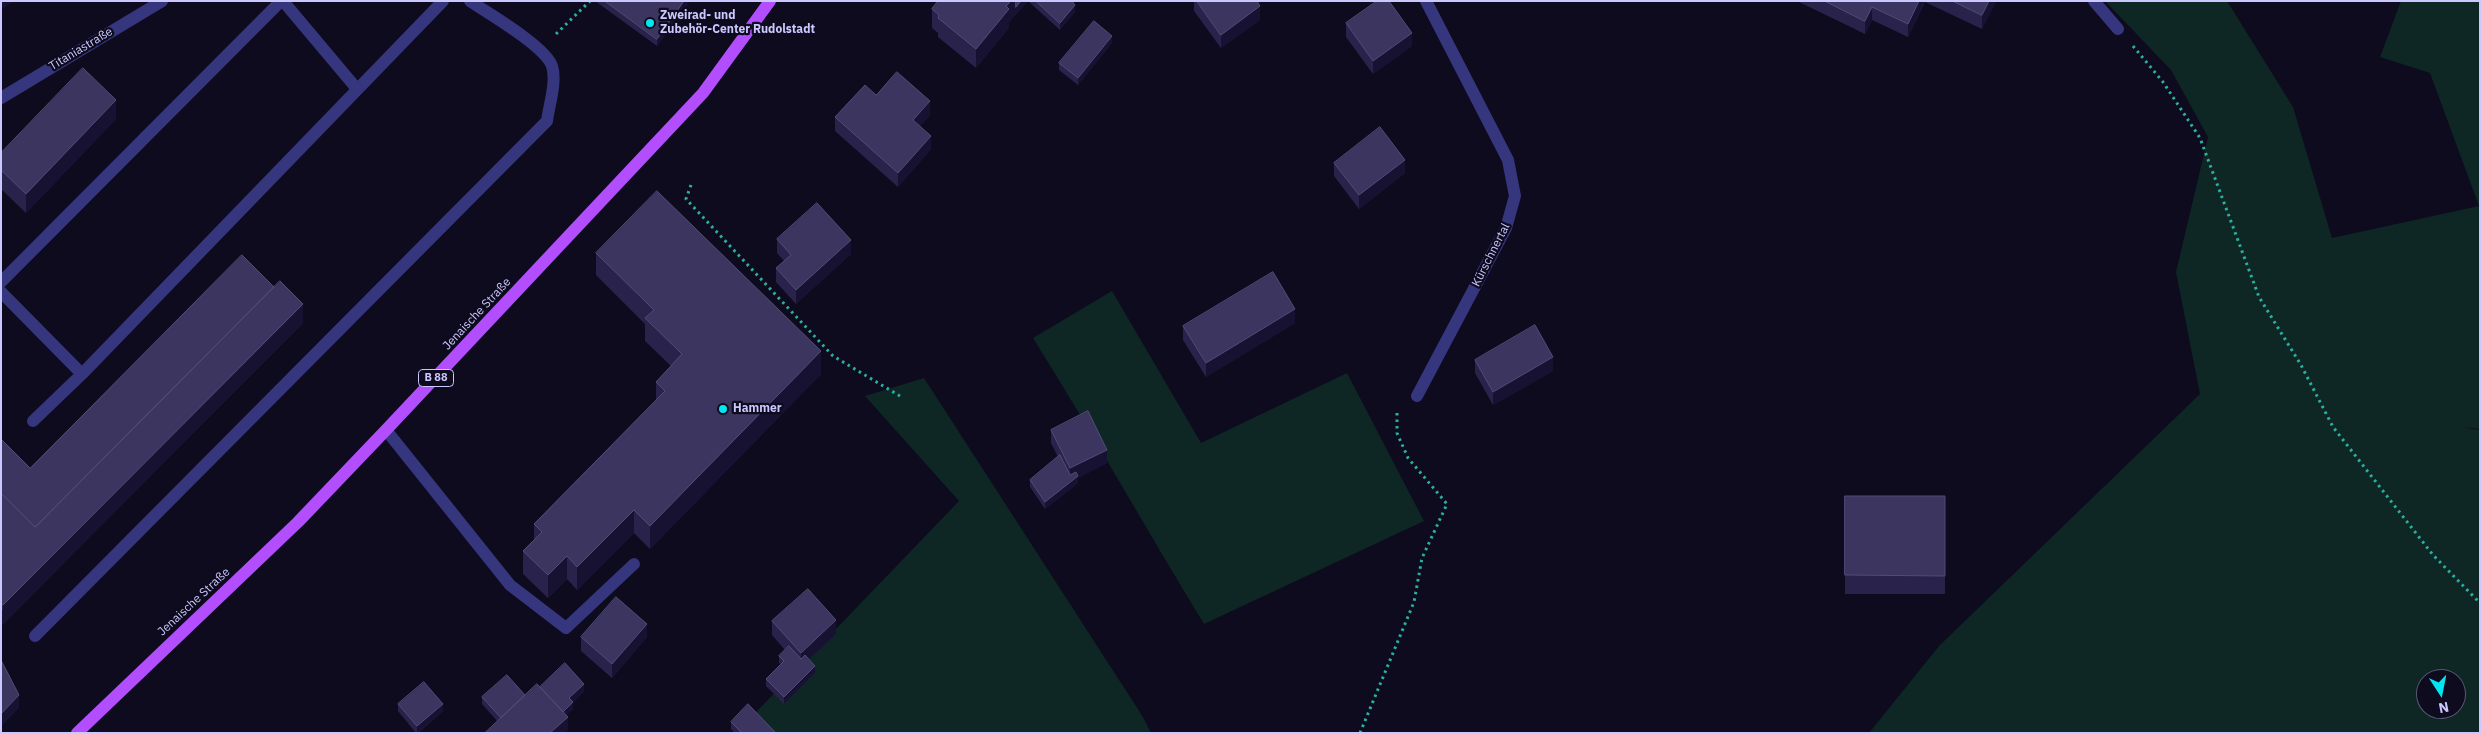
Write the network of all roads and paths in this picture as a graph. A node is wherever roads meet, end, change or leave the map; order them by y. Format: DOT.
graph roads {
  1 [pos="162,1"];
  2 [pos="282,1"];
  3 [pos="443,1"];
  4 [pos="470,1"];
  5 [pos="590,1"];
  6 [pos="770,1"];
  7 [pos="1426,1"];
  8 [pos="2094,1"];
  9 [pos="2118,29"];
  10 [pos="540,49"];
  11 [pos="357,89"];
  12 [pos="1,98"];
  13 [pos="691,185"];
  14 [pos="1,282"];
  15 [pos="1,292"];
  16 [pos="82,374"];
  17 [pos="900,396"];
  18 [pos="1417,396"];
  19 [pos="33,421"];
  20 [pos="386,430"];
  21 [pos="634,564"];
  22 [pos="2480,603"];
  23 [pos="34,636"];
  24 [pos="77,733"];
  25 [pos="1360,733"];
  1 -- 12 [label="street, Titaniastraße"];
  2 -- 11 [label="street"];
  2 -- 14 [label="street"];
  3 -- 11 [label="street"];
  4 -- 10 [label="street"];
  5 -- 10 [label="path"];
  6 -- 20 [label="main road, Jenaische Straße / B 88"];
  7 -- 18 [label="street, Kürschnertal"];
  8 -- 9 [label="street"];
  9 -- 22 [label="path"];
  10 -- 23 [label="street"];
  11 -- 16 [label="street"];
  13 -- 17 [label="path"];
  15 -- 16 [label="street"];
  16 -- 19 [label="street"];
  18 -- 25 [label="path"];
  20 -- 21 [label="street"];
  20 -- 24 [label="main road, Jenaische Straße / B 88"];
}
